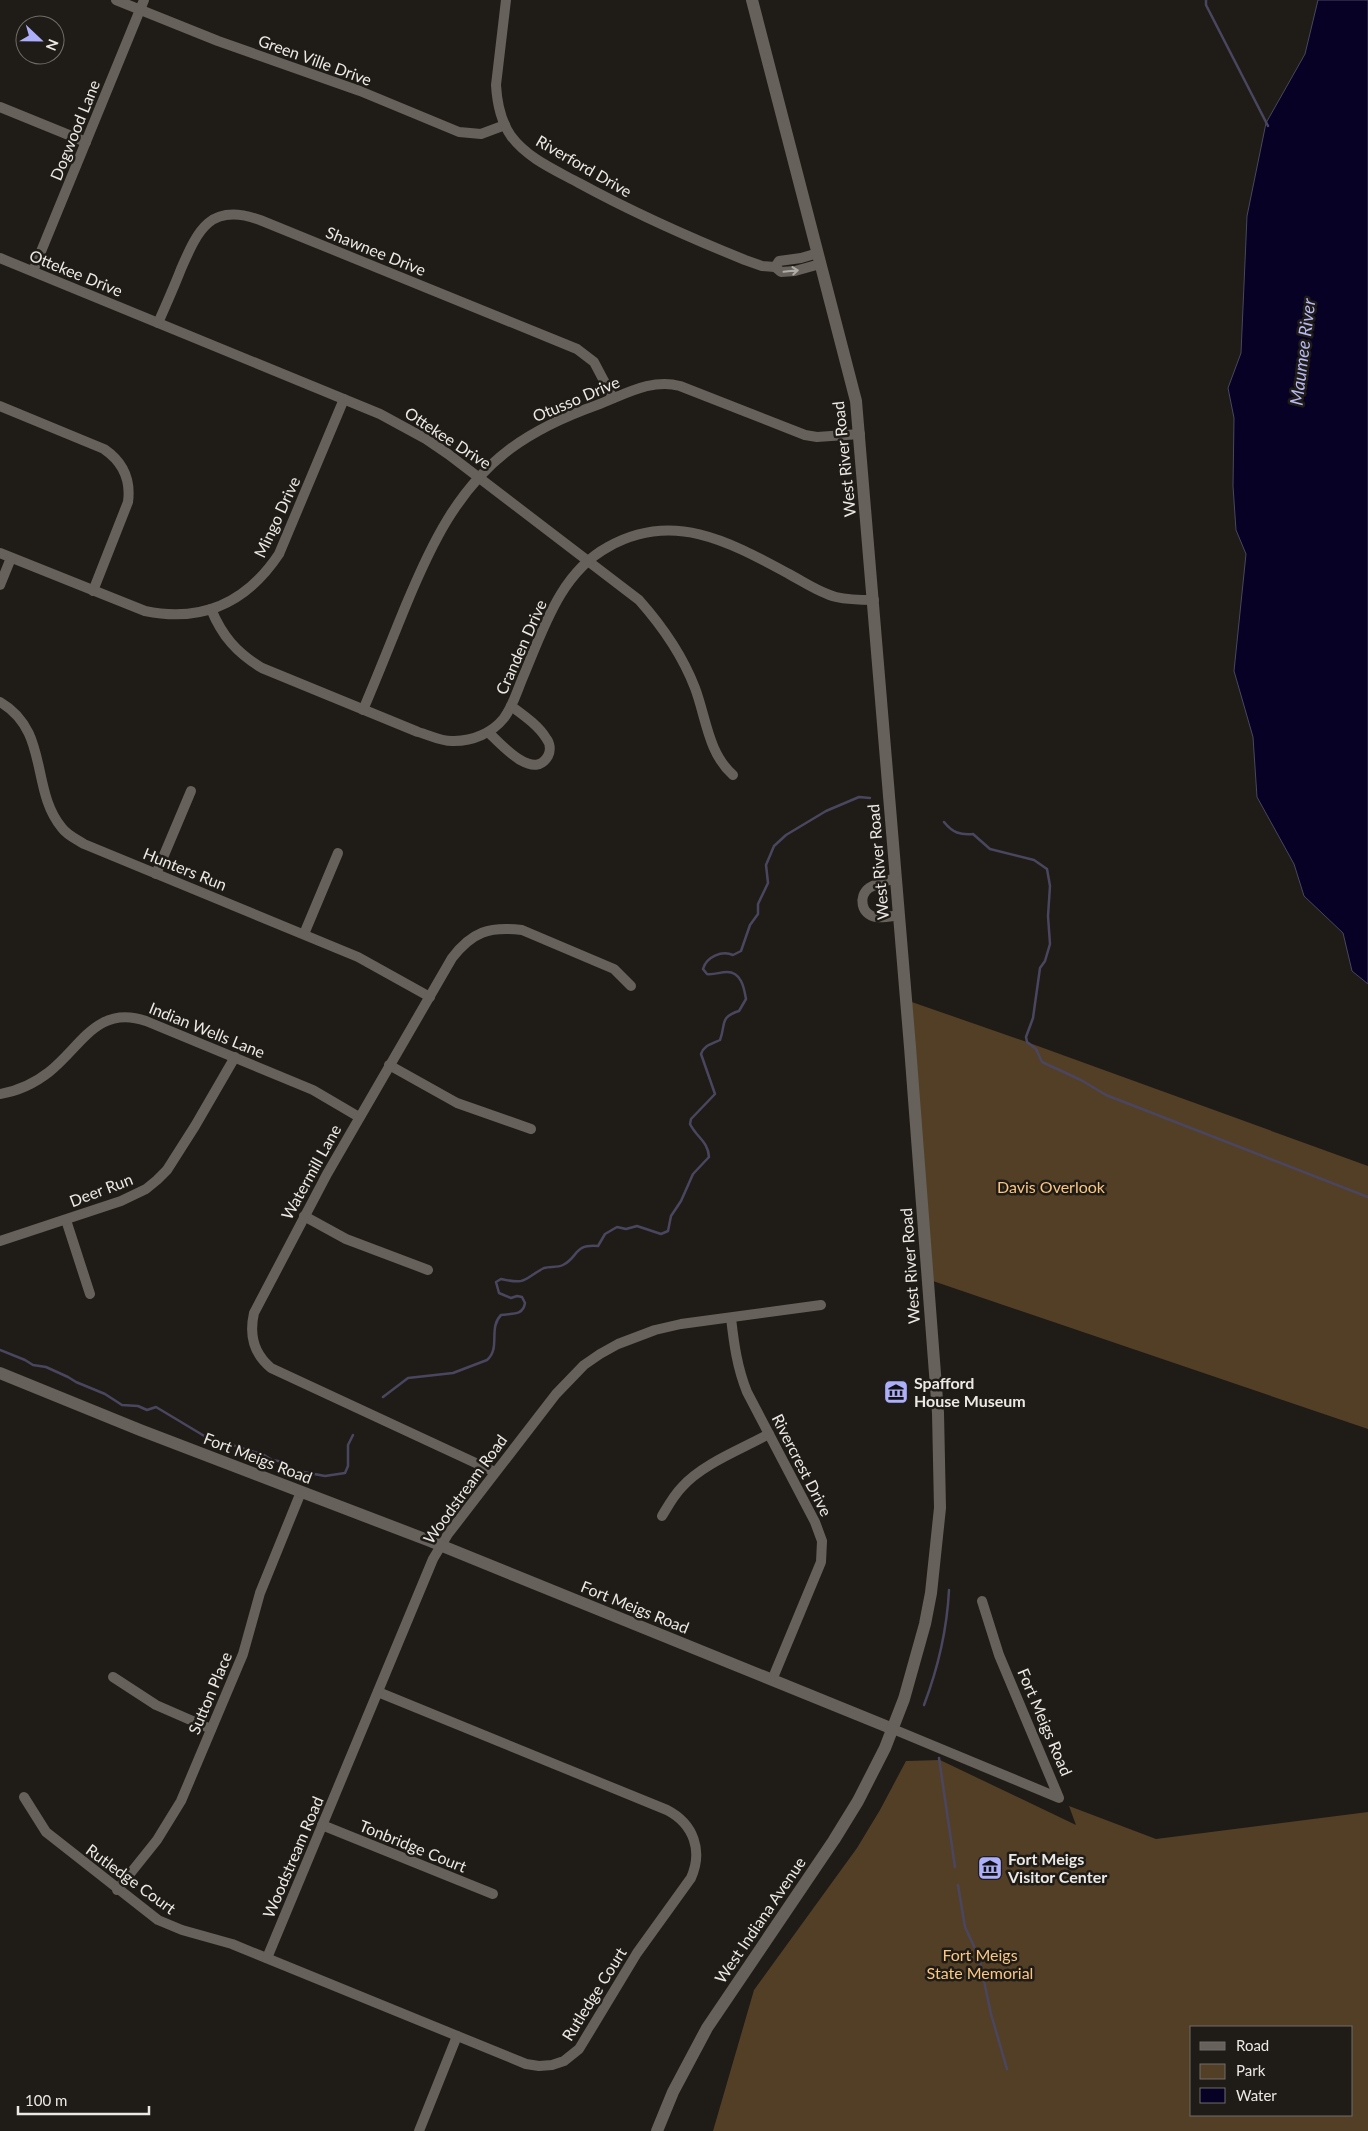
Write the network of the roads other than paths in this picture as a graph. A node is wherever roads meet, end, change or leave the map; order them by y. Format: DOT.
graph roads {
  1 [pos="116,0"];
  2 [pos="506,0"];
  3 [pos="752,0"];
  4 [pos="142,5"];
  5 [pos="0,107"];
  6 [pos="505,125"];
  7 [pos="86,142"];
  8 [pos="0,258"];
  9 [pos="819,258"];
  10 [pos="33,272"];
  11 [pos="158,323"];
  12 [pos="613,398"];
  13 [pos="344,400"];
  14 [pos="0,406"];
  15 [pos="860,434"];
  16 [pos="479,477"];
  17 [pos="0,553"];
  18 [pos="11,558"];
  19 [pos="589,560"];
  20 [pos="0,585"];
  21 [pos="93,591"];
  22 [pos="874,600"];
  23 [pos="210,609"];
  24 [pos="0,702"];
  25 [pos="512,706"];
  26 [pos="363,710"];
  27 [pos="488,732"];
  28 [pos="733,775"];
  29 [pos="191,791"];
  30 [pos="338,853"];
  31 [pos="156,874"];
  32 [pos="895,878"];
  33 [pos="899,915"];
  34 [pos="304,934"];
  35 [pos="631,986"];
  36 [pos="430,997"];
  37 [pos="236,1057"];
  38 [pos="389,1065"];
  39 [pos="0,1094"];
  40 [pos="359,1117"];
  41 [pos="531,1129"];
  42 [pos="304,1216"];
  43 [pos="66,1220"];
  44 [pos="0,1241"];
  45 [pos="428,1270"];
  46 [pos="90,1294"];
  47 [pos="821,1305"];
  48 [pos="731,1318"];
  49 [pos="0,1373"];
  50 [pos="769,1434"];
  51 [pos="495,1472"];
  52 [pos="301,1492"];
  53 [pos="662,1516"];
  54 [pos="441,1545"];
  55 [pos="982,1601"];
  56 [pos="113,1677"];
  57 [pos="772,1680"];
  58 [pos="378,1692"];
  59 [pos="211,1729"];
  60 [pos="893,1729"];
  61 [pos="24,1797"];
  62 [pos="322,1825"];
  63 [pos="117,1890"];
  64 [pos="493,1894"];
  65 [pos="267,1958"];
  66 [pos="457,2036"];
  67 [pos="419,2131"];
  68 [pos="657,2131"];
  1 -- 4 [label="street, Green Ville Drive"];
  2 -- 6 [label="street, Riverford Drive"];
  3 -- 9 [label="main road, West River Road"];
  4 -- 6 [label="street, Green Ville Drive"];
  4 -- 7 [label="street, Dogwood Lane"];
  5 -- 7 [label="street"];
  6 -- 9 [label="street, Riverford Drive"];
  7 -- 10 [label="street, Dogwood Lane"];
  8 -- 10 [label="street, Ottekee Drive"];
  9 -- 15 [label="main road, West River Road"];
  10 -- 11 [label="street, Ottekee Drive"];
  11 -- 12 [label="street, Shawnee Drive"];
  11 -- 13 [label="street, Ottekee Drive"];
  12 -- 15 [label="street, Otusso Drive"];
  12 -- 16 [label="street, Otusso Drive"];
  13 -- 16 [label="street, Ottekee Drive"];
  13 -- 23 [label="street, Mingo Drive"];
  14 -- 21 [label="street"];
  15 -- 22 [label="main road, West River Road"];
  16 -- 19 [label="street, Ottekee Drive"];
  16 -- 26 [label="street, Otusso Drive"];
  17 -- 18 [label="street, Mingo Drive"];
  18 -- 20 [label="street"];
  18 -- 21 [label="street, Mingo Drive"];
  19 -- 22 [label="street, Cranden Drive"];
  19 -- 25 [label="street, Cranden Drive"];
  19 -- 28 [label="street, Ottekee Drive"];
  21 -- 23 [label="street, Mingo Drive"];
  22 -- 32 [label="main road, West River Road"];
  23 -- 26 [label="street, Cranden Drive"];
  24 -- 31 [label="street, Hunters Run"];
  25 -- 27 [label="street, Cranden Drive"];
  25 -- 27 [label="street"];
  26 -- 27 [label="street, Cranden Drive"];
  29 -- 31 [label="street"];
  30 -- 34 [label="street"];
  31 -- 34 [label="street, Hunters Run"];
  32 -- 33 [label="main road, West River Road"];
  32 -- 33 [label="street"];
  33 -- 60 [label="main road, West River Road"];
  34 -- 36 [label="street, Hunters Run"];
  35 -- 36 [label="street, Watermill Lane"];
  36 -- 38 [label="street, Watermill Lane"];
  37 -- 39 [label="street, Indian Wells Lane"];
  37 -- 40 [label="street, Indian Wells Lane"];
  37 -- 43 [label="street, Deer Run"];
  38 -- 40 [label="street, Watermill Lane"];
  38 -- 41 [label="street"];
  40 -- 42 [label="street, Watermill Lane"];
  42 -- 45 [label="street"];
  42 -- 51 [label="street, Watermill Lane"];
  43 -- 44 [label="street, Deer Run"];
  43 -- 46 [label="street"];
  47 -- 48 [label="street, Woodstream Road"];
  48 -- 50 [label="street, Rivercrest Drive"];
  48 -- 51 [label="street, Woodstream Road"];
  49 -- 52 [label="main road, Fort Meigs Road"];
  50 -- 53 [label="street"];
  50 -- 57 [label="street, Rivercrest Drive"];
  51 -- 54 [label="street, Woodstream Road"];
  52 -- 54 [label="main road, Fort Meigs Road"];
  52 -- 59 [label="street, Sutton Place"];
  54 -- 57 [label="main road, Fort Meigs Road"];
  54 -- 58 [label="street, Woodstream Road"];
  55 -- 60 [label="street, Fort Meigs Road"];
  56 -- 59 [label="street"];
  57 -- 60 [label="main road, Fort Meigs Road"];
  58 -- 62 [label="street, Woodstream Road"];
  58 -- 66 [label="street, Rutledge Court"];
  59 -- 63 [label="street, Sutton Place"];
  60 -- 68 [label="main road, West Indiana Avenue"];
  61 -- 63 [label="street, Rutledge Court"];
  62 -- 64 [label="street, Tonbridge Court"];
  62 -- 65 [label="street, Woodstream Road"];
  63 -- 65 [label="street, Rutledge Court"];
  65 -- 66 [label="street, Rutledge Court"];
  66 -- 67 [label="street"];
}
